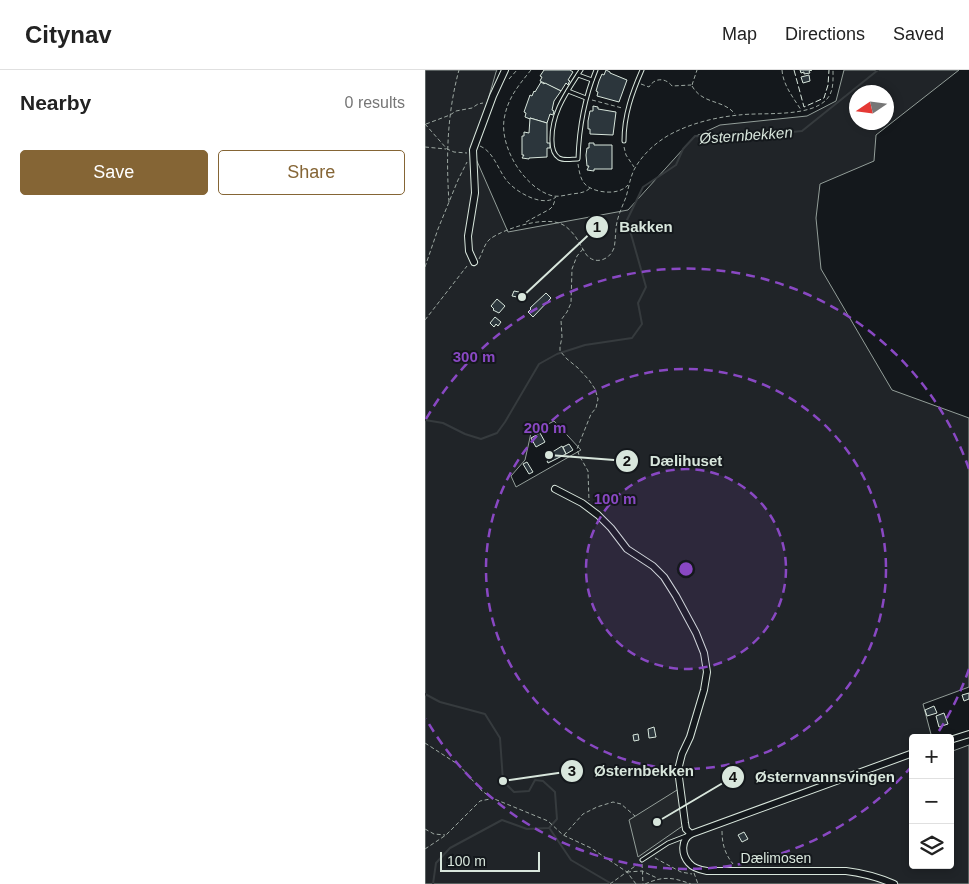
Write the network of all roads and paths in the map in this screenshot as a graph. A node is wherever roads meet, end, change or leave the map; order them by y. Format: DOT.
graph roads {
  1 [pos="459,70"];
  2 [pos="505,70"];
  3 [pos="531,70"];
  4 [pos="581,70"];
  5 [pos="596,70"];
  6 [pos="642,70"];
  7 [pos="697,70"];
  8 [pos="783,70"];
  9 [pos="833,70"];
  10 [pos="578,75"];
  11 [pos="592,80"];
  12 [pos="691,85"];
  13 [pos="646,86"];
  14 [pos="568,91"];
  15 [pos="493,96"];
  16 [pos="586,98"];
  17 [pos="591,100"];
  18 [pos="628,109"];
  19 [pos="802,110"];
  20 [pos="450,115"];
  21 [pos="736,115"];
  22 [pos="425,124"];
  23 [pos="624,141"];
  24 [pos="475,145"];
  25 [pos="425,147"];
  26 [pos="447,149"];
  27 [pos="473,153"];
  28 [pos="578,167"];
  29 [pos="635,168"];
  30 [pos="629,185"];
  31 [pos="590,188"];
  32 [pos="556,196"];
  33 [pos="555,199"];
  34 [pos="449,203"];
  35 [pos="524,224"];
  36 [pos="583,249"];
  37 [pos="474,262"];
  38 [pos="425,267"];
  39 [pos="425,320"];
  40 [pos="555,489"];
  41 [pos="590,509"];
  42 [pos="969,734"];
  43 [pos="954,739"];
  44 [pos="425,743"];
  45 [pos="909,754"];
  46 [pos="492,798"];
  47 [pos="635,816"];
  48 [pos="722,821"];
  49 [pos="425,829"];
  50 [pos="446,835"];
  51 [pos="563,835"];
  52 [pos="689,835"];
  53 [pos="425,849"];
  54 [pos="651,855"];
  55 [pos="642,860"];
  56 [pos="642,871"];
  57 [pos="707,871"];
  58 [pos="738,871"];
  59 [pos="627,872"];
  60 [pos="658,878"];
  61 [pos="610,884"];
  62 [pos="636,884"];
  63 [pos="644,884"];
  64 [pos="691,884"];
  65 [pos="893,884"];
  1 -- 20 [label="path"];
  2 -- 15 [label="street"];
  3 -- 32 [label="path"];
  4 -- 10 [label="lane"];
  5 -- 11 [label="lane"];
  6 -- 18 [label="lane"];
  7 -- 12 [label="path"];
  8 -- 19 [label="path"];
  9 -- 19 [label="path"];
  10 -- 11 [label="lane"];
  10 -- 14 [label="lane"];
  11 -- 16 [label="lane"];
  12 -- 13 [label="path"];
  12 -- 21 [label="path"];
  14 -- 16 [label="lane"];
  14 -- 16 [label="lane"];
  15 -- 20 [label="path"];
  15 -- 24 [label="street"];
  17 -- 18 [label="path"];
  18 -- 23 [label="lane"];
  19 -- 21 [label="path"];
  20 -- 22 [label="path"];
  20 -- 26 [label="path"];
  21 -- 29 [label="path"];
  22 -- 26 [label="path"];
  23 -- 29 [label="path"];
  24 -- 27 [label="street"];
  24 -- 33 [label="path"];
  25 -- 26 [label="path"];
  26 -- 27 [label="path"];
  26 -- 34 [label="path"];
  27 -- 34 [label="path"];
  27 -- 37 [label="street"];
  28 -- 31 [label="path"];
  29 -- 30 [label="path"];
  30 -- 31 [label="path"];
  30 -- 36 [label="path"];
  31 -- 32 [label="path"];
  32 -- 33 [label="path"];
  33 -- 35 [label="path"];
  34 -- 38 [label="path"];
  35 -- 36 [label="path"];
  35 -- 37 [label="path"];
  36 -- 41 [label="path"];
  37 -- 39 [label="path"];
  40 -- 41 [label="street, Dælimosen"];
  41 -- 52 [label="street, Dælimosen"];
  42 -- 43 [label="street"];
  44 -- 46 [label="path"];
  45 -- 48 [label="street"];
  46 -- 50 [label="path"];
  46 -- 51 [label="path"];
  47 -- 51 [label="path"];
  48 -- 52 [label="street"];
  48 -- 58 [label="path"];
  49 -- 50 [label="path"];
  50 -- 53 [label="path"];
  51 -- 59 [label="path"];
  52 -- 54 [label="lane"];
  52 -- 57 [label="street, Dælimosen"];
  54 -- 55 [label="lane"];
  54 -- 57 [label="path"];
  55 -- 56 [label="path"];
  55 -- 59 [label="path"];
  56 -- 59 [label="path"];
  56 -- 60 [label="path"];
  56 -- 63 [label="path"];
  57 -- 58 [label="street, Dælimosen"];
  58 -- 65 [label="street, Dælimosen"];
  59 -- 61 [label="path"];
  59 -- 62 [label="path"];
  60 -- 63 [label="path"];
  60 -- 64 [label="path"];
}
